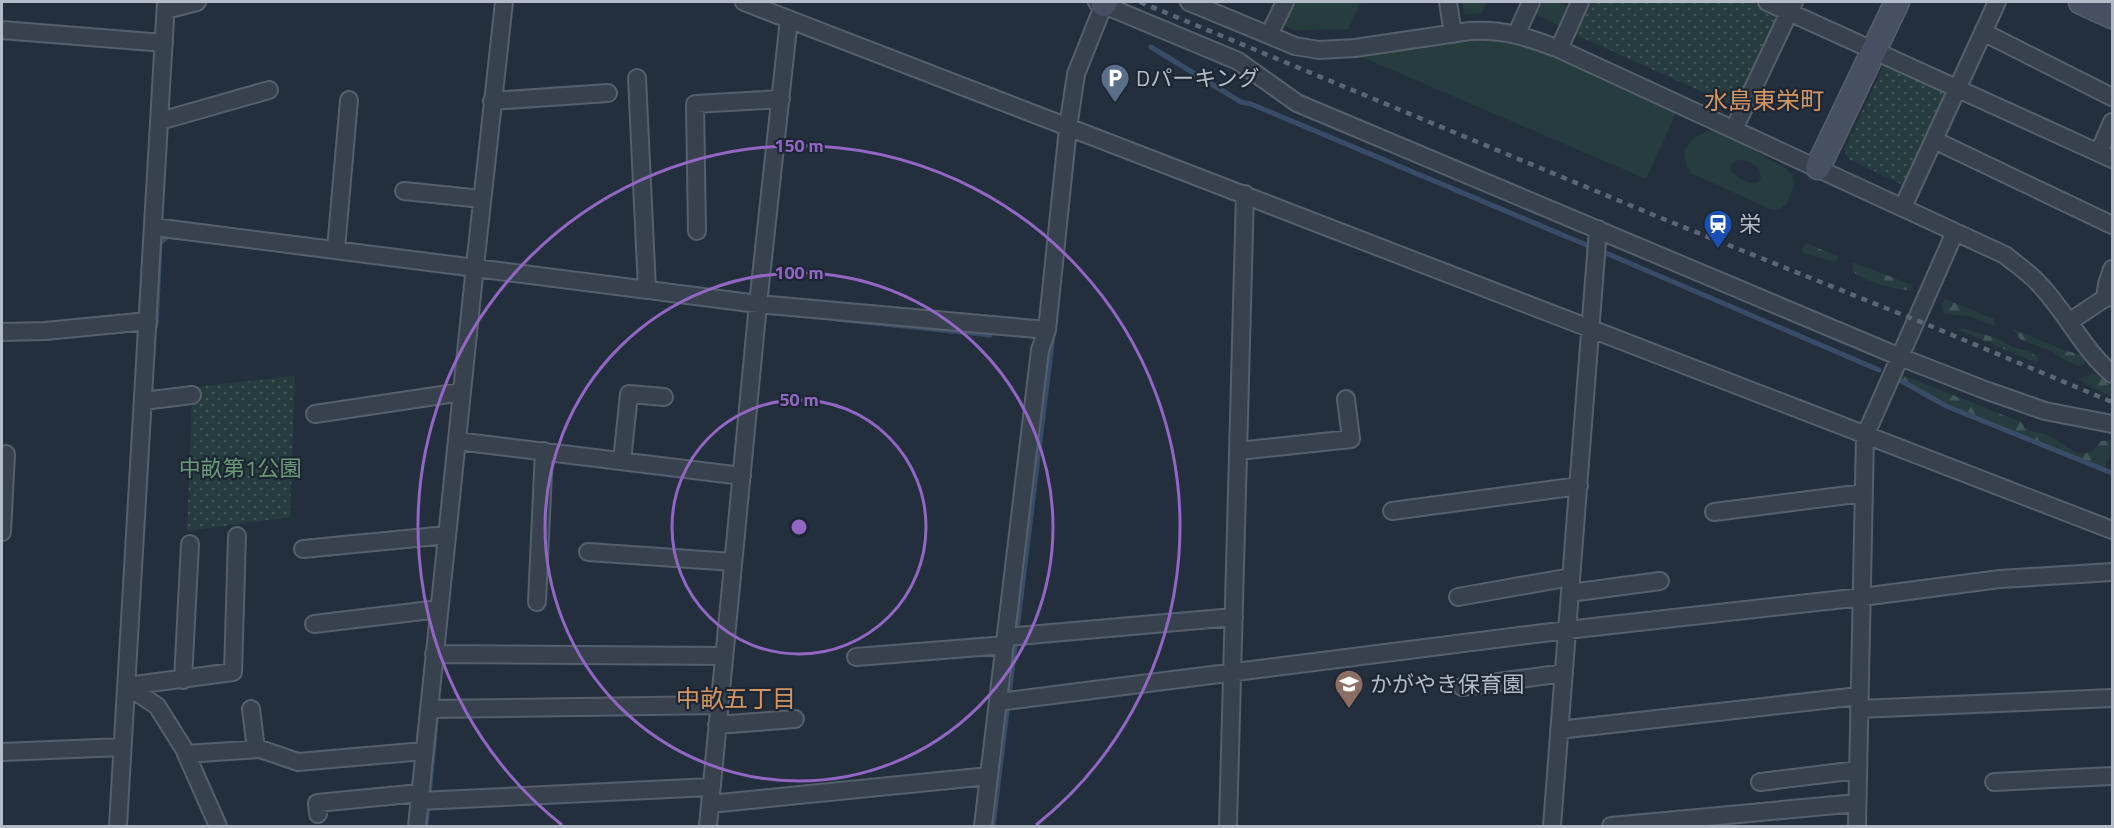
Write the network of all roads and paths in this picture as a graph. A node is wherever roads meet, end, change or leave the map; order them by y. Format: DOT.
graph roads {
  1 [pos="197,2"];
  2 [pos="504,2"];
  3 [pos="744,2"];
  4 [pos="1102,2"];
  5 [pos="1285,2"];
  6 [pos="1448,2"];
  7 [pos="1531,2"];
  8 [pos="1580,2"];
  9 [pos="1767,2"];
  10 [pos="1897,2"];
  11 [pos="1997,2"];
  12 [pos="2082,2"];
  13 [pos="1197,3"];
  14 [pos="166,6"];
  15 [pos="1792,7"];
  16 [pos="2112,16"];
  17 [pos="789,19"];
  18 [pos="2,30"];
  19 [pos="1983,32"];
  20 [pos="1517,33"];
  21 [pos="1453,34"];
  22 [pos="1269,35"];
  23 [pos="164,43"];
  24 [pos="1560,49"];
  25 [pos="1874,50"];
  26 [pos="637,78"];
  27 [pos="1957,88"];
  28 [pos="269,90"];
  29 [pos="608,93"];
  30 [pos="2112,97"];
  31 [pos="349,99"];
  32 [pos="780,99"];
  33 [pos="498,100"];
  34 [pos="160,121"];
  35 [pos="2112,122"];
  36 [pos="1068,128"];
  37 [pos="1734,129"];
  38 [pos="1934,140"];
  39 [pos="2106,155"];
  40 [pos="1818,167"];
  41 [pos="404,192"];
  42 [pos="1245,194"];
  43 [pos="482,199"];
  44 [pos="1903,207"];
  45 [pos="2112,225"];
  46 [pos="154,226"];
  47 [pos="1598,229"];
  48 [pos="697,231"];
  49 [pos="1955,232"];
  50 [pos="336,249"];
  51 [pos="474,266"];
  52 [pos="2112,270"];
  53 [pos="646,289"];
  54 [pos="2109,298"];
  55 [pos="758,303"];
  56 [pos="148,321"];
  57 [pos="2069,322"];
  58 [pos="1591,328"];
  59 [pos="1047,330"];
  60 [pos="2,332"];
  61 [pos="1900,357"];
  62 [pos="2112,374"];
  63 [pos="462,392"];
  64 [pos="192,395"];
  65 [pos="664,398"];
  66 [pos="1346,399"];
  67 [pos="143,401"];
  68 [pos="315,414"];
  69 [pos="2112,424"];
  70 [pos="1865,436"];
  71 [pos="463,441"];
  72 [pos="544,451"];
  73 [pos="1238,451"];
  74 [pos="6,454"];
  75 [pos="622,461"];
  76 [pos="742,476"];
  77 [pos="1579,486"];
  78 [pos="1864,493"];
  79 [pos="1392,511"];
  80 [pos="1714,512"];
  81 [pos="2112,530"];
  82 [pos="2,532"];
  83 [pos="447,535"];
  84 [pos="237,536"];
  85 [pos="190,544"];
  86 [pos="303,549"];
  87 [pos="588,552"];
  88 [pos="732,562"];
  89 [pos="2112,572"];
  90 [pos="1660,581"];
  91 [pos="1571,585"];
  92 [pos="1458,597"];
  93 [pos="1862,597"];
  94 [pos="537,602"];
  95 [pos="439,609"];
  96 [pos="1234,617"];
  97 [pos="314,624"];
  98 [pos="1567,630"];
  99 [pos="1006,641"];
  100 [pos="434,654"];
  101 [pos="724,656"];
  102 [pos="856,657"];
  103 [pos="1232,673"];
  104 [pos="1564,673"];
  105 [pos="183,680"];
  106 [pos="126,687"];
  107 [pos="1462,687"];
  108 [pos="2112,698"];
  109 [pos="998,702"];
  110 [pos="1859,702"];
  111 [pos="719,705"];
  112 [pos="429,709"];
  113 [pos="251,710"];
  114 [pos="795,719"];
  115 [pos="717,724"];
  116 [pos="1559,730"];
  117 [pos="122,747"];
  118 [pos="256,748"];
  119 [pos="424,751"];
  120 [pos="2,752"];
  121 [pos="186,754"];
  122 [pos="1858,770"];
  123 [pos="989,776"];
  124 [pos="2112,776"];
  125 [pos="1760,782"];
  126 [pos="1994,782"];
  127 [pos="711,787"];
  128 [pos="420,797"];
  129 [pos="1857,803"];
  130 [pos="710,804"];
  131 [pos="318,814"];
  132 [pos="118,826"];
  133 [pos="218,826"];
  134 [pos="417,826"];
  135 [pos="708,826"];
  136 [pos="983,826"];
  137 [pos="1228,826"];
  138 [pos="1552,826"];
  139 [pos="1611,826"];
  140 [pos="1857,826"];
  1 -- 14 [label="street"];
  2 -- 33 [label="street"];
  3 -- 17 [label="street"];
  4 -- 36 [label="street"];
  4 -- 47 [label="street"];
  5 -- 22 [label="street"];
  6 -- 21 [label="street"];
  7 -- 20 [label="street"];
  8 -- 24 [label="street"];
  9 -- 15 [label="street"];
  10 -- 25 [label="street"];
  11 -- 19 [label="street"];
  12 -- 16 [label="street"];
  13 -- 22 [label="street"];
  14 -- 23 [label="street"];
  15 -- 25 [label="street"];
  15 -- 37 [label="street"];
  17 -- 32 [label="street"];
  17 -- 36 [label="street"];
  18 -- 23 [label="street"];
  19 -- 27 [label="street"];
  19 -- 30 [label="street"];
  20 -- 21 [label="street"];
  20 -- 24 [label="street"];
  21 -- 22 [label="street"];
  23 -- 34 [label="street"];
  24 -- 37 [label="street"];
  25 -- 27 [label="street"];
  25 -- 40 [label="street"];
  26 -- 53 [label="street"];
  27 -- 38 [label="street"];
  27 -- 39 [label="street"];
  28 -- 34 [label="street"];
  29 -- 33 [label="street"];
  31 -- 50 [label="street"];
  32 -- 48 [label="street"];
  32 -- 55 [label="street"];
  33 -- 43 [label="street"];
  34 -- 46 [label="street"];
  35 -- 39 [label="street"];
  36 -- 42 [label="street"];
  36 -- 59 [label="street"];
  37 -- 40 [label="street"];
  38 -- 44 [label="street"];
  38 -- 45 [label="street"];
  40 -- 44 [label="street"];
  41 -- 43 [label="street"];
  42 -- 58 [label="street"];
  42 -- 73 [label="street"];
  43 -- 51 [label="street"];
  44 -- 49 [label="street"];
  46 -- 50 [label="street"];
  46 -- 56 [label="street"];
  47 -- 58 [label="street"];
  47 -- 61 [label="street"];
  49 -- 57 [label="street"];
  49 -- 61 [label="street"];
  50 -- 51 [label="street"];
  51 -- 53 [label="street"];
  51 -- 63 [label="street"];
  52 -- 54 [label="street"];
  53 -- 55 [label="street"];
  54 -- 57 [label="street"];
  55 -- 59 [label="street"];
  55 -- 76 [label="street"];
  56 -- 60 [label="street"];
  56 -- 67 [label="street"];
  57 -- 62 [label="street"];
  58 -- 70 [label="street"];
  58 -- 77 [label="street"];
  59 -- 99 [label="street"];
  61 -- 69 [label="street"];
  61 -- 70 [label="street"];
  63 -- 68 [label="street"];
  63 -- 71 [label="street"];
  64 -- 67 [label="street"];
  65 -- 75 [label="street"];
  66 -- 73 [label="street"];
  67 -- 106 [label="street"];
  70 -- 78 [label="street"];
  70 -- 81 [label="street"];
  71 -- 72 [label="street"];
  71 -- 83 [label="street"];
  72 -- 75 [label="street"];
  72 -- 94 [label="street"];
  73 -- 96 [label="street"];
  74 -- 82 [label="street"];
  75 -- 76 [label="street"];
  76 -- 88 [label="street"];
  77 -- 79 [label="street"];
  77 -- 91 [label="street"];
  78 -- 80 [label="street"];
  78 -- 93 [label="street"];
  83 -- 86 [label="street"];
  83 -- 95 [label="street"];
  84 -- 105 [label="street"];
  85 -- 105 [label="street"];
  87 -- 88 [label="street"];
  88 -- 101 [label="street"];
  89 -- 93 [label="street"];
  90 -- 91 [label="street"];
  91 -- 92 [label="street"];
  91 -- 98 [label="street"];
  93 -- 98 [label="street"];
  93 -- 110 [label="street"];
  95 -- 97 [label="street"];
  95 -- 100 [label="street"];
  96 -- 99 [label="street"];
  96 -- 103 [label="street"];
  98 -- 103 [label="street"];
  98 -- 104 [label="street"];
  99 -- 102 [label="street"];
  99 -- 109 [label="street"];
  100 -- 101 [label="street"];
  100 -- 112 [label="street"];
  101 -- 111 [label="street"];
  103 -- 109 [label="street"];
  103 -- 137 [label="street"];
  104 -- 107 [label="street"];
  104 -- 116 [label="street"];
  105 -- 106 [label="street"];
  106 -- 117 [label="street"];
  106 -- 121 [label="street"];
  108 -- 110 [label="street"];
  109 -- 123 [label="street"];
  110 -- 116 [label="street"];
  110 -- 122 [label="street"];
  111 -- 112 [label="street"];
  111 -- 115 [label="street"];
  112 -- 119 [label="street"];
  113 -- 118 [label="street"];
  114 -- 115 [label="street"];
  115 -- 127 [label="street"];
  116 -- 138 [label="street"];
  117 -- 120 [label="street"];
  117 -- 132 [label="street"];
  118 -- 119 [label="street"];
  118 -- 121 [label="street"];
  119 -- 128 [label="street"];
  121 -- 133 [label="street"];
  122 -- 125 [label="street"];
  122 -- 129 [label="street"];
  123 -- 130 [label="street"];
  123 -- 136 [label="street"];
  124 -- 126 [label="street"];
  127 -- 128 [label="street"];
  127 -- 130 [label="street"];
  128 -- 131 [label="street"];
  128 -- 134 [label="street"];
  129 -- 139 [label="street"];
  129 -- 140 [label="street"];
  130 -- 135 [label="street"];
}
